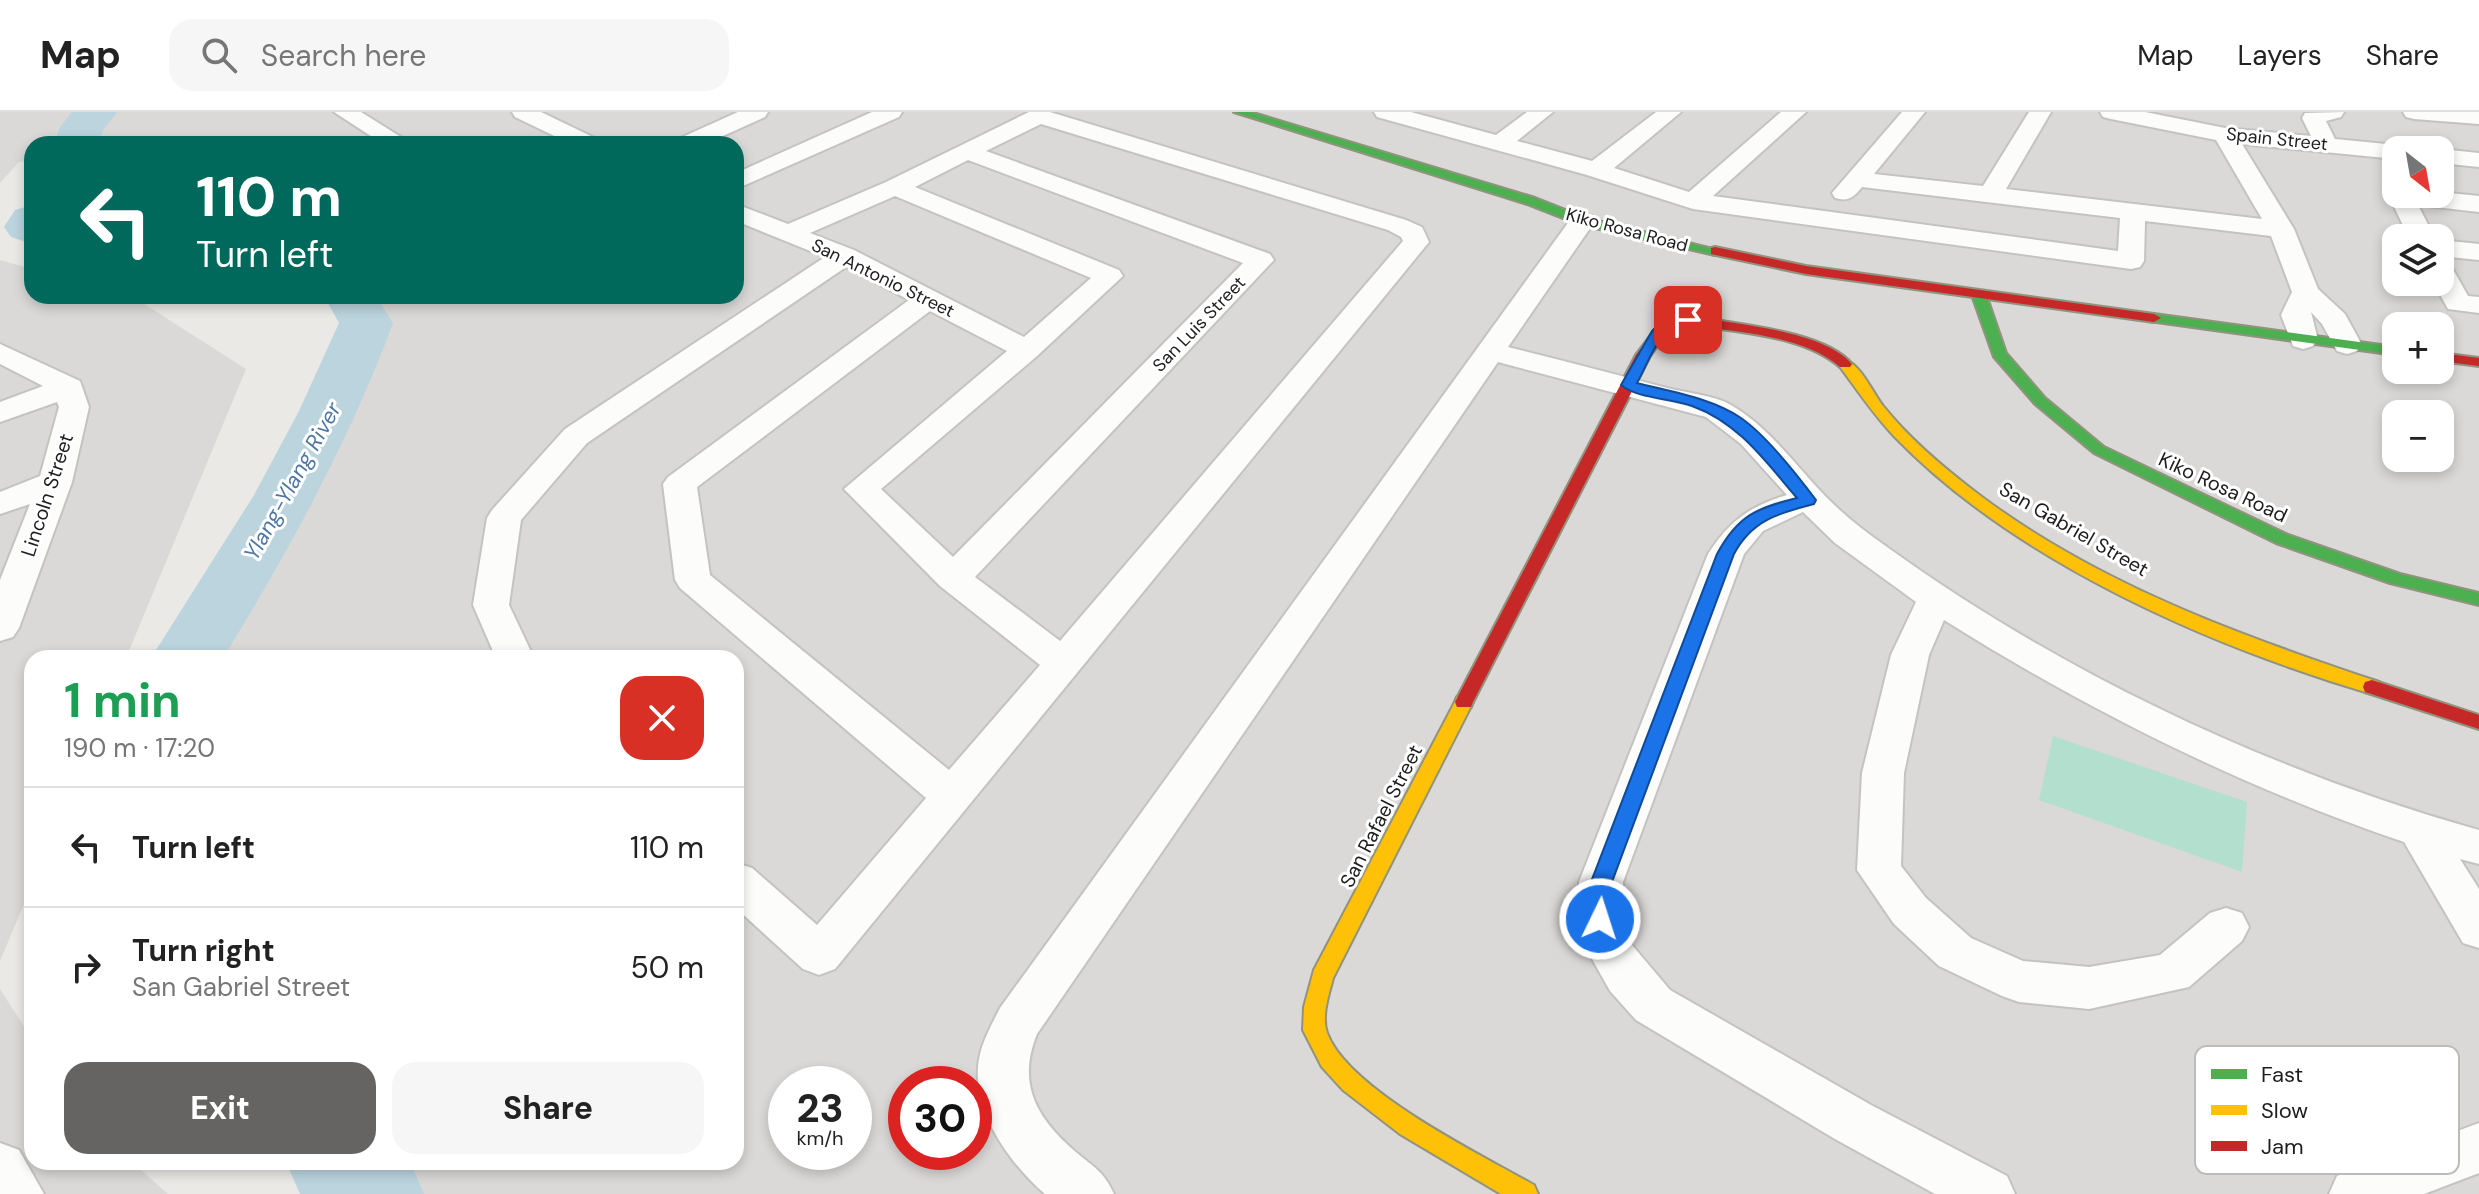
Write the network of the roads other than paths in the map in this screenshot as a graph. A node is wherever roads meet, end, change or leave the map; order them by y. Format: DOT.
graph roads {
  1 [pos="345,112"];
  2 [pos="523,112"];
  3 [pos="757,112"];
  4 [pos="891,112"];
  5 [pos="1239,112"];
  6 [pos="1542,112"];
  7 [pos="1670,112"];
  8 [pos="1795,112"];
  9 [pos="1914,112"];
  10 [pos="2040,112"];
  11 [pos="2111,112"];
  12 [pos="2333,112"];
  13 [pos="2414,112"];
  14 [pos="1401,114"];
  15 [pos="2479,117"];
  16 [pos="2225,135"];
  17 [pos="386,136"];
  18 [pos="573,136"];
  19 [pos="704,136"];
  20 [pos="1500,143"];
  21 [pos="2326,144"];
  22 [pos="2382,151"];
  23 [pos="967,152"];
  24 [pos="2454,157"];
  25 [pos="2479,160"];
  26 [pos="1596,170"];
  27 [pos="744,178"];
  28 [pos="1858,179"];
  29 [pos="895,187"];
  30 [pos="1990,195"];
  31 [pos="2454,200"];
  32 [pos="1693,201"];
  33 [pos="2479,204"];
  34 [pos="2133,211"];
  35 [pos="744,215"];
  36 [pos="1815,219"];
  37 [pos="1582,221"];
  38 [pos="2281,229"];
  39 [pos="788,233"];
  40 [pos="2454,249"];
  41 [pos="2479,252"];
  42 [pos="845,256"];
  43 [pos="2306,292"];
  44 [pos="1979,295"];
  45 [pos="2454,296"];
  46 [pos="927,300"];
  47 [pos="2479,305"];
  48 [pos="2303,340"];
  49 [pos="2347,345"];
  50 [pos="2382,349"];
  51 [pos="1027,350"];
  52 [pos="1490,351"];
  53 [pos="0,353"];
  54 [pos="2454,359"];
  55 [pos="2479,362"];
  56 [pos="1628,385"];
  57 [pos="69,387"];
  58 [pos="0,413"];
  59 [pos="55,482"];
  60 [pos="1808,500"];
  61 [pos="0,504"];
  62 [pos="953,578"];
  63 [pos="1936,597"];
  64 [pos="2479,599"];
  65 [pos="3,612"];
  66 [pos="511,650"];
  67 [pos="1063,663"];
  68 [pos="2479,722"];
  69 [pos="952,796"];
  70 [pos="2420,831"];
  71 [pos="2479,847"];
  72 [pos="744,888"];
  73 [pos="2226,927"];
  74 [pos="2479,929"];
  75 [pos="2479,1148"];
  76 [pos="2459,1155"];
  77 [pos="0,1168"];
  78 [pos="2409,1174"];
  79 [pos="17,1194"];
  80 [pos="1087,1194"];
  81 [pos="1525,1194"];
  82 [pos="1988,1194"];
  83 [pos="2356,1194"];
  1 -- 17 [label="street"];
  2 -- 18 [label="street"];
  3 -- 19 [label="street"];
  4 -- 27 [label="street"];
  5 -- 37 [label="street, Kiko Rosa Road"];
  6 -- 20 [label="street"];
  7 -- 26 [label="street"];
  8 -- 32 [label="street"];
  9 -- 28 [label="street"];
  10 -- 30 [label="street"];
  11 -- 16 [label="street, Spain Street"];
  12 -- 21 [label="street"];
  13 -- 15 [label="street"];
  14 -- 20 [label="street"];
  16 -- 21 [label="street, Spain Street"];
  16 -- 38 [label="street"];
  20 -- 26 [label="street"];
  21 -- 22 [label="street, Spain Street"];
  23 -- 29 [label="street"];
  23 -- 62 [label="street, San Luis Street"];
  23 -- 67 [label="street"];
  24 -- 25 [label="street"];
  26 -- 32 [label="street"];
  28 -- 30 [label="street"];
  28 -- 36 [label="street"];
  29 -- 39 [label="street"];
  29 -- 51 [label="street"];
  30 -- 34 [label="street"];
  31 -- 33 [label="street"];
  32 -- 36 [label="street"];
  34 -- 36 [label="street"];
  34 -- 38 [label="street"];
  35 -- 39 [label="street, San Antonio Street"];
  37 -- 44 [label="street, Kiko Rosa Road"];
  37 -- 52 [label="street"];
  38 -- 43 [label="street"];
  39 -- 42 [label="street, San Antonio Street"];
  40 -- 41 [label="street"];
  42 -- 46 [label="street, San Antonio Street"];
  42 -- 66 [label="street"];
  43 -- 48 [label="street"];
  43 -- 49 [label="street"];
  44 -- 48 [label="street, Kiko Rosa Road"];
  44 -- 64 [label="street, Kiko Rosa Road"];
  45 -- 47 [label="street"];
  46 -- 51 [label="street, San Antonio Street"];
  46 -- 69 [label="street"];
  48 -- 49 [label="street, Kiko Rosa Road"];
  49 -- 50 [label="street, Kiko Rosa Road"];
  51 -- 62 [label="street"];
  52 -- 56 [label="street"];
  52 -- 80 [label="street"];
  53 -- 57 [label="street"];
  54 -- 55 [label="street"];
  56 -- 60 [label="street"];
  56 -- 68 [label="street, San Gabriel Street"];
  56 -- 81 [label="street, San Rafael Street"];
  57 -- 58 [label="street"];
  57 -- 59 [label="street, Lincoln Street"];
  59 -- 61 [label="street"];
  59 -- 65 [label="street, Lincoln Street"];
  60 -- 63 [label="street"];
  60 -- 82 [label="street"];
  62 -- 67 [label="street"];
  63 -- 70 [label="street"];
  63 -- 73 [label="street"];
  67 -- 69 [label="street"];
  69 -- 72 [label="street"];
  70 -- 71 [label="street"];
  70 -- 74 [label="street"];
  75 -- 76 [label="street"];
  77 -- 79 [label="street"];
  78 -- 83 [label="street"];
}
